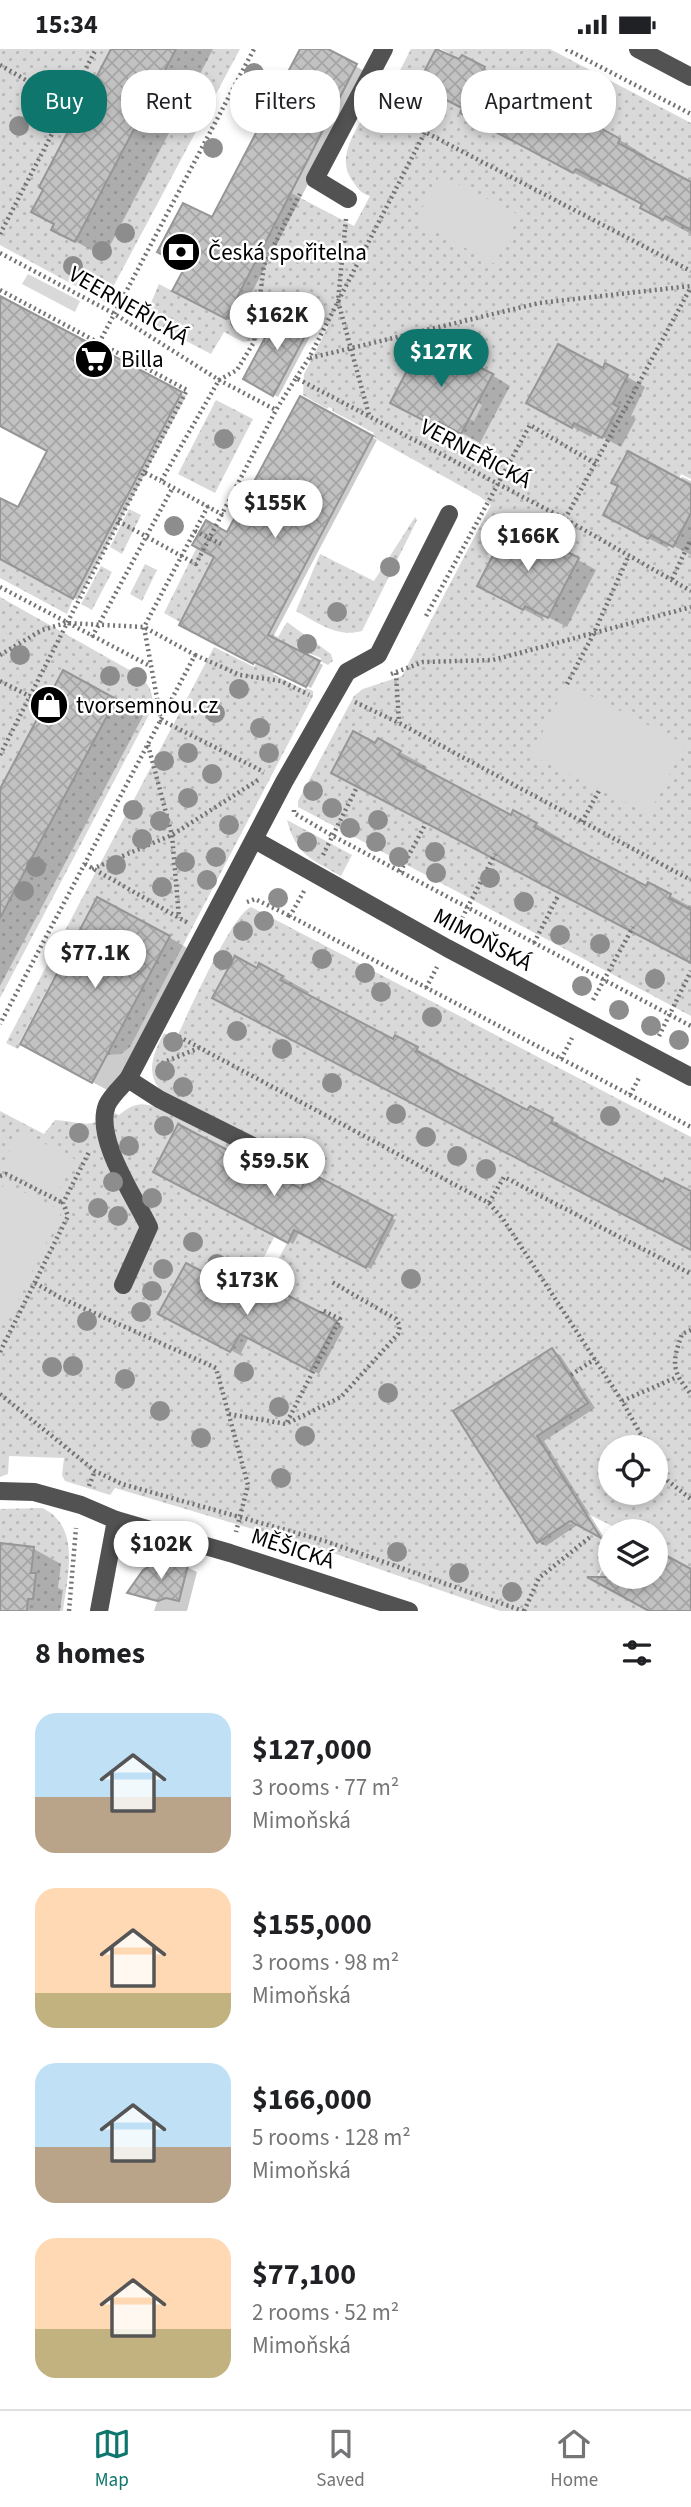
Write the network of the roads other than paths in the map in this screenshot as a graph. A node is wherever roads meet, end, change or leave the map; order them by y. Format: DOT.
graph roads {
  1 [pos="384,49"];
  2 [pos="638,49"];
  3 [pos="691,77"];
  4 [pos="348,199"];
  5 [pos="449,514"];
  6 [pos="255,840"];
  7 [pos="691,1077"];
  8 [pos="128,1079"];
  9 [pos="295,1167"];
  10 [pos="123,1285"];
  11 [pos="0,1490"];
  12 [pos="116,1520"];
  13 [pos="99,1611"];
  14 [pos="409,1611"];
  1 -- 4 [label="street"];
  2 -- 3 [label="street"];
  5 -- 6 [label="street"];
  6 -- 7 [label="street, MIMOŇSKÁ"];
  6 -- 8 [label="street"];
  8 -- 9 [label="street"];
  8 -- 10 [label="street"];
  11 -- 12 [label="street, MĚŠICKÁ"];
  12 -- 13 [label="street"];
  12 -- 14 [label="street, MĚŠICKÁ"];
}
